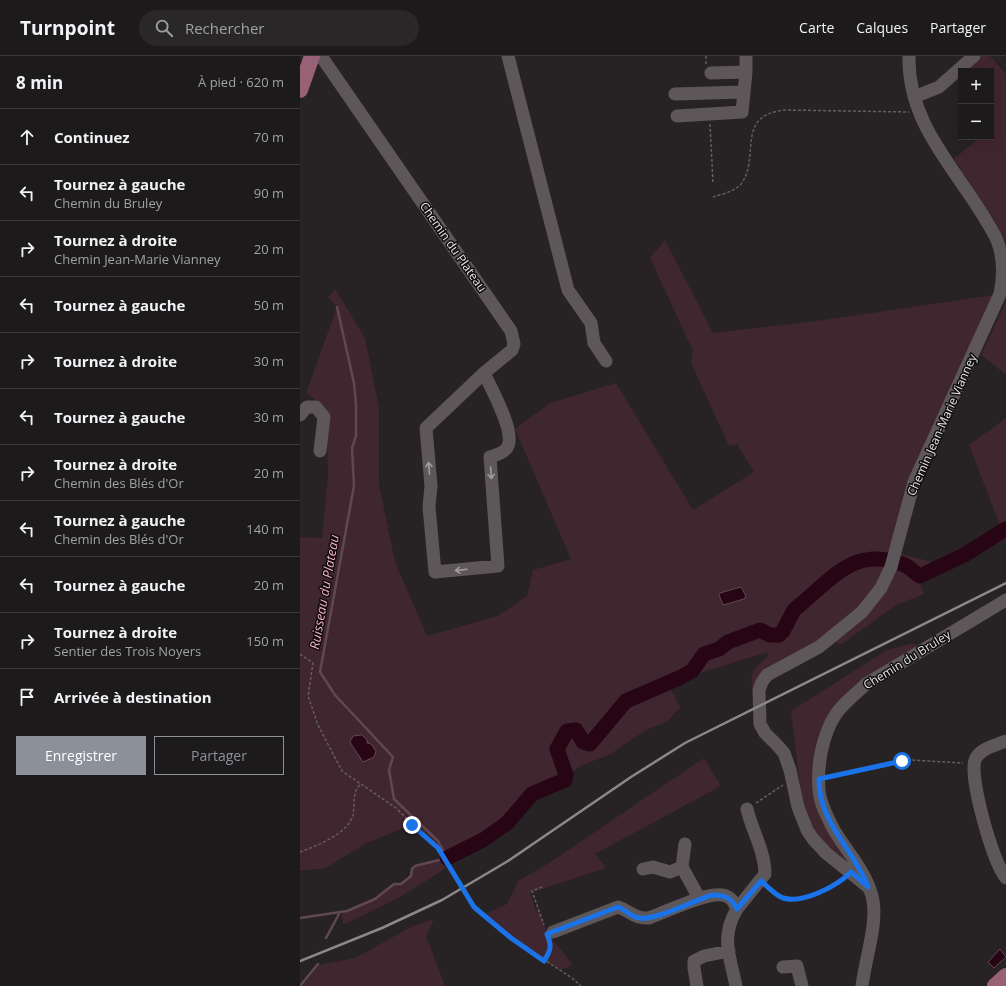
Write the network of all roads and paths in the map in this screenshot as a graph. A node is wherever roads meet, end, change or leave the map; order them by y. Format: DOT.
graph roads {
  1 [pos="508,56"];
  2 [pos="746,56"];
  3 [pos="909,56"];
  4 [pos="974,56"];
  5 [pos="314,58"];
  6 [pos="746,72"];
  7 [pos="711,73"];
  8 [pos="300,90"];
  9 [pos="744,92"];
  10 [pos="714,93"];
  11 [pos="675,94"];
  12 [pos="916,103"];
  13 [pos="712,114"];
  14 [pos="677,116"];
  15 [pos="713,183"];
  16 [pos="713,197"];
  17 [pos="606,361"];
  18 [pos="484,373"];
  19 [pos="300,415"];
  20 [pos="320,451"];
  21 [pos="1006,600"];
  22 [pos="300,654"];
  23 [pos="1006,741"];
  24 [pos="975,764"];
  25 [pos="791,779"];
  26 [pos="819,779"];
  27 [pos="360,785"];
  28 [pos="746,809"];
  29 [pos="685,844"];
  30 [pos="300,852"];
  31 [pos="682,867"];
  32 [pos="643,869"];
  33 [pos="851,872"];
  34 [pos="1006,878"];
  35 [pos="761,881"];
  36 [pos="542,887"];
  37 [pos="868,887"];
  38 [pos="699,898"];
  39 [pos="737,909"];
  40 [pos="550,933"];
  41 [pos="729,951"];
  42 [pos="544,961"];
  43 [pos="783,967"];
  44 [pos="1006,976"];
  45 [pos="581,986"];
  46 [pos="697,986"];
  47 [pos="736,986"];
  48 [pos="802,986"];
  49 [pos="862,986"];
  50 [pos="995,986"];
  1 -- 17 [label="street"];
  2 -- 6 [label="street"];
  3 -- 12 [label="street, Chemin Jean-Marie Vianney"];
  4 -- 12 [label="street"];
  5 -- 8 [label="main road"];
  5 -- 18 [label="street, Chemin du Plateau"];
  6 -- 7 [label="street"];
  6 -- 9 [label="street"];
  9 -- 10 [label="street"];
  9 -- 13 [label="street"];
  10 -- 11 [label="street"];
  10 -- 13 [label="street"];
  12 -- 16 [label="path"];
  12 -- 25 [label="street, Chemin Jean-Marie Vianney"];
  13 -- 14 [label="street"];
  13 -- 15 [label="path"];
  18 -- 18 [label="street, Chemin du Plateau, one-way"];
  19 -- 20 [label="street"];
  21 -- 26 [label="street, Chemin du Bruley"];
  22 -- 27 [label="path"];
  23 -- 24 [label="street"];
  24 -- 26 [label="path"];
  24 -- 34 [label="street"];
  25 -- 28 [label="path"];
  25 -- 33 [label="street, Chemin Jean-Marie Vianney"];
  26 -- 37 [label="street, Chemin du Bruley"];
  27 -- 30 [label="path"];
  27 -- 42 [label="path"];
  28 -- 35 [label="street"];
  29 -- 31 [label="street"];
  31 -- 32 [label="street"];
  31 -- 38 [label="street"];
  33 -- 35 [label="path"];
  33 -- 37 [label="street, Chemin Jean-Marie Vianney"];
  35 -- 39 [label="street"];
  36 -- 40 [label="path"];
  37 -- 49 [label="street, Chemin du Bruley"];
  38 -- 39 [label="street"];
  38 -- 40 [label="street"];
  39 -- 41 [label="street"];
  40 -- 42 [label="path"];
  41 -- 46 [label="street"];
  41 -- 47 [label="street"];
  42 -- 45 [label="path"];
  43 -- 48 [label="street"];
  44 -- 50 [label="main road"];
}
